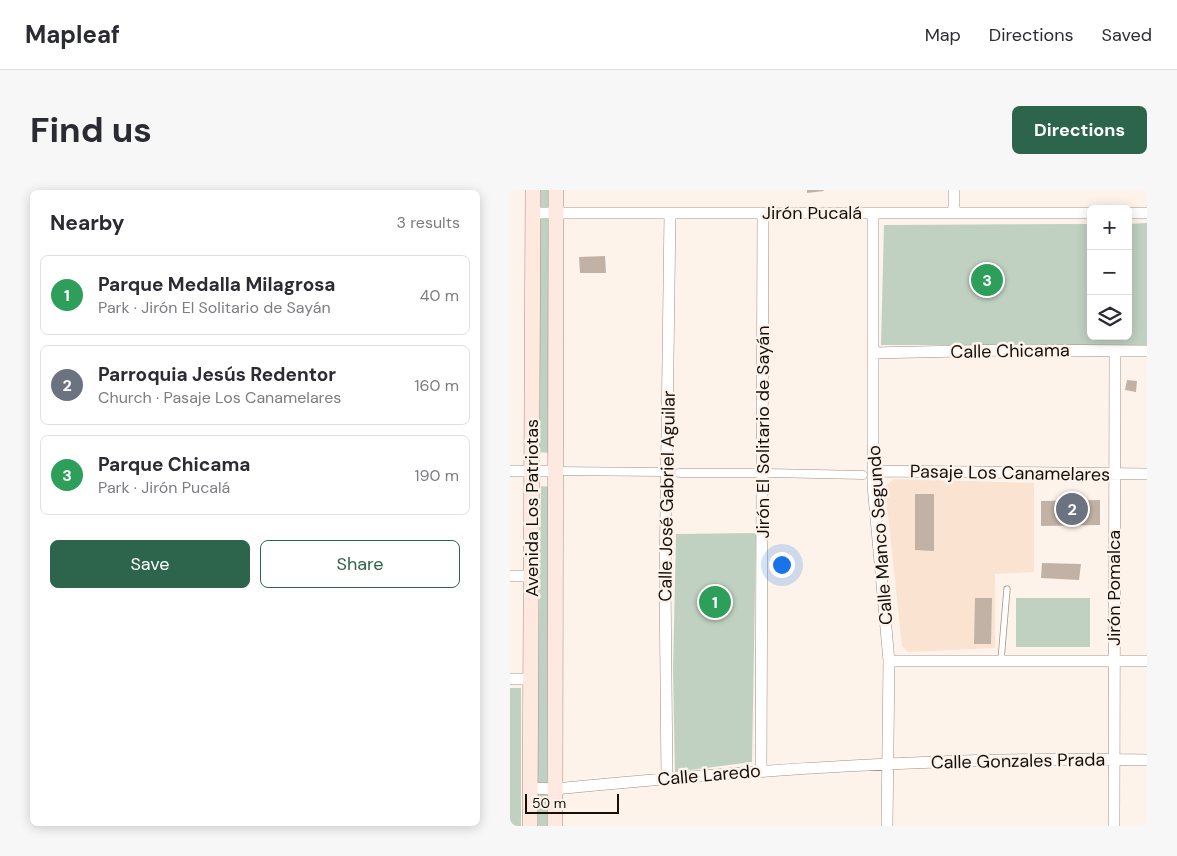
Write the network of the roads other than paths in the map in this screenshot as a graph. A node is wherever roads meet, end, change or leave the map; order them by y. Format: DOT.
graph roads {
  1 [pos="533,190"];
  2 [pos="556,190"];
  3 [pos="954,190"];
  4 [pos="533,213"];
  5 [pos="556,213"];
  6 [pos="670,213"];
  7 [pos="763,213"];
  8 [pos="873,213"];
  9 [pos="954,213"];
  10 [pos="1087,213"];
  11 [pos="1132,213"];
  12 [pos="1147,213"];
  13 [pos="1115,351"];
  14 [pos="1147,351"];
  15 [pos="873,354"];
  16 [pos="510,471"];
  17 [pos="555,471"];
  18 [pos="531,472"];
  19 [pos="661,472"];
  20 [pos="678,472"];
  21 [pos="755,473"];
  22 [pos="769,473"];
  23 [pos="868,473"];
  24 [pos="1113,474"];
  25 [pos="1147,474"];
  26 [pos="510,576"];
  27 [pos="532,576"];
  28 [pos="1007,589"];
  29 [pos="1001,660"];
  30 [pos="1114,660"];
  31 [pos="1147,660"];
  32 [pos="889,661"];
  33 [pos="510,679"];
  34 [pos="530,679"];
  35 [pos="1114,760"];
  36 [pos="1147,760"];
  37 [pos="888,764"];
  38 [pos="761,771"];
  39 [pos="667,779"];
  40 [pos="530,788"];
  41 [pos="555,789"];
  42 [pos="530,826"];
  43 [pos="555,826"];
  44 [pos="887,826"];
  45 [pos="1114,826"];
  1 -- 4 [label="main road, Avenida Los Patriotas"];
  2 -- 5 [label="main road, Avenida Los Patriotas"];
  3 -- 9 [label="street"];
  4 -- 5 [label="street, Jirón Pucalá"];
  4 -- 18 [label="main road, Avenida Los Patriotas"];
  5 -- 6 [label="street, Jirón Pucalá"];
  5 -- 17 [label="main road, Avenida Los Patriotas"];
  6 -- 7 [label="street, Jirón Pucalá"];
  6 -- 39 [label="street, Calle José Gabriel Aguilar"];
  7 -- 8 [label="street, Jirón Pucalá"];
  7 -- 38 [label="street, Jirón El Solitario de Sayán"];
  8 -- 9 [label="street, Jirón Pucalá"];
  8 -- 15 [label="street, Calle Manco Segundo"];
  9 -- 10 [label="street, Jirón Pucalá"];
  11 -- 12 [label="street"];
  13 -- 14 [label="street, Calle Chicama"];
  13 -- 15 [label="street, Calle Chicama"];
  13 -- 24 [label="street, Jirón Pomalca"];
  15 -- 23 [label="street, Calle Manco Segundo"];
  16 -- 18 [label="street"];
  17 -- 18 [label="street"];
  17 -- 19 [label="street"];
  17 -- 41 [label="main road, Avenida Los Patriotas"];
  18 -- 27 [label="main road, Avenida Los Patriotas"];
  20 -- 21 [label="street"];
  22 -- 23 [label="street, Pasaje Los Canamelares"];
  23 -- 24 [label="street, Pasaje Los Canamelares"];
  23 -- 32 [label="street, Calle Manco Segundo"];
  24 -- 25 [label="street, Pasaje Los Canamelares"];
  24 -- 30 [label="street, Jirón Pomalca"];
  26 -- 27 [label="street"];
  27 -- 34 [label="main road, Avenida Los Patriotas"];
  28 -- 29 [label="lane"];
  29 -- 30 [label="street"];
  29 -- 32 [label="street"];
  30 -- 31 [label="street"];
  30 -- 35 [label="street, Jirón Pomalca"];
  32 -- 37 [label="street, Calle Manco Segundo"];
  33 -- 34 [label="street"];
  34 -- 40 [label="main road, Avenida Los Patriotas"];
  35 -- 36 [label="street, Calle Gonzales Prada"];
  35 -- 37 [label="street, Calle Gonzales Prada"];
  35 -- 45 [label="street, Jirón Pomalca"];
  37 -- 38 [label="street, Calle Laredo"];
  37 -- 44 [label="street, Calle Manco Segundo"];
  38 -- 39 [label="street, Calle Laredo"];
  39 -- 41 [label="street, Calle Laredo"];
  40 -- 41 [label="street, Calle Laredo"];
  40 -- 42 [label="main road, Avenida Los Patriotas"];
  41 -- 43 [label="main road, Avenida Los Patriotas"];
}
